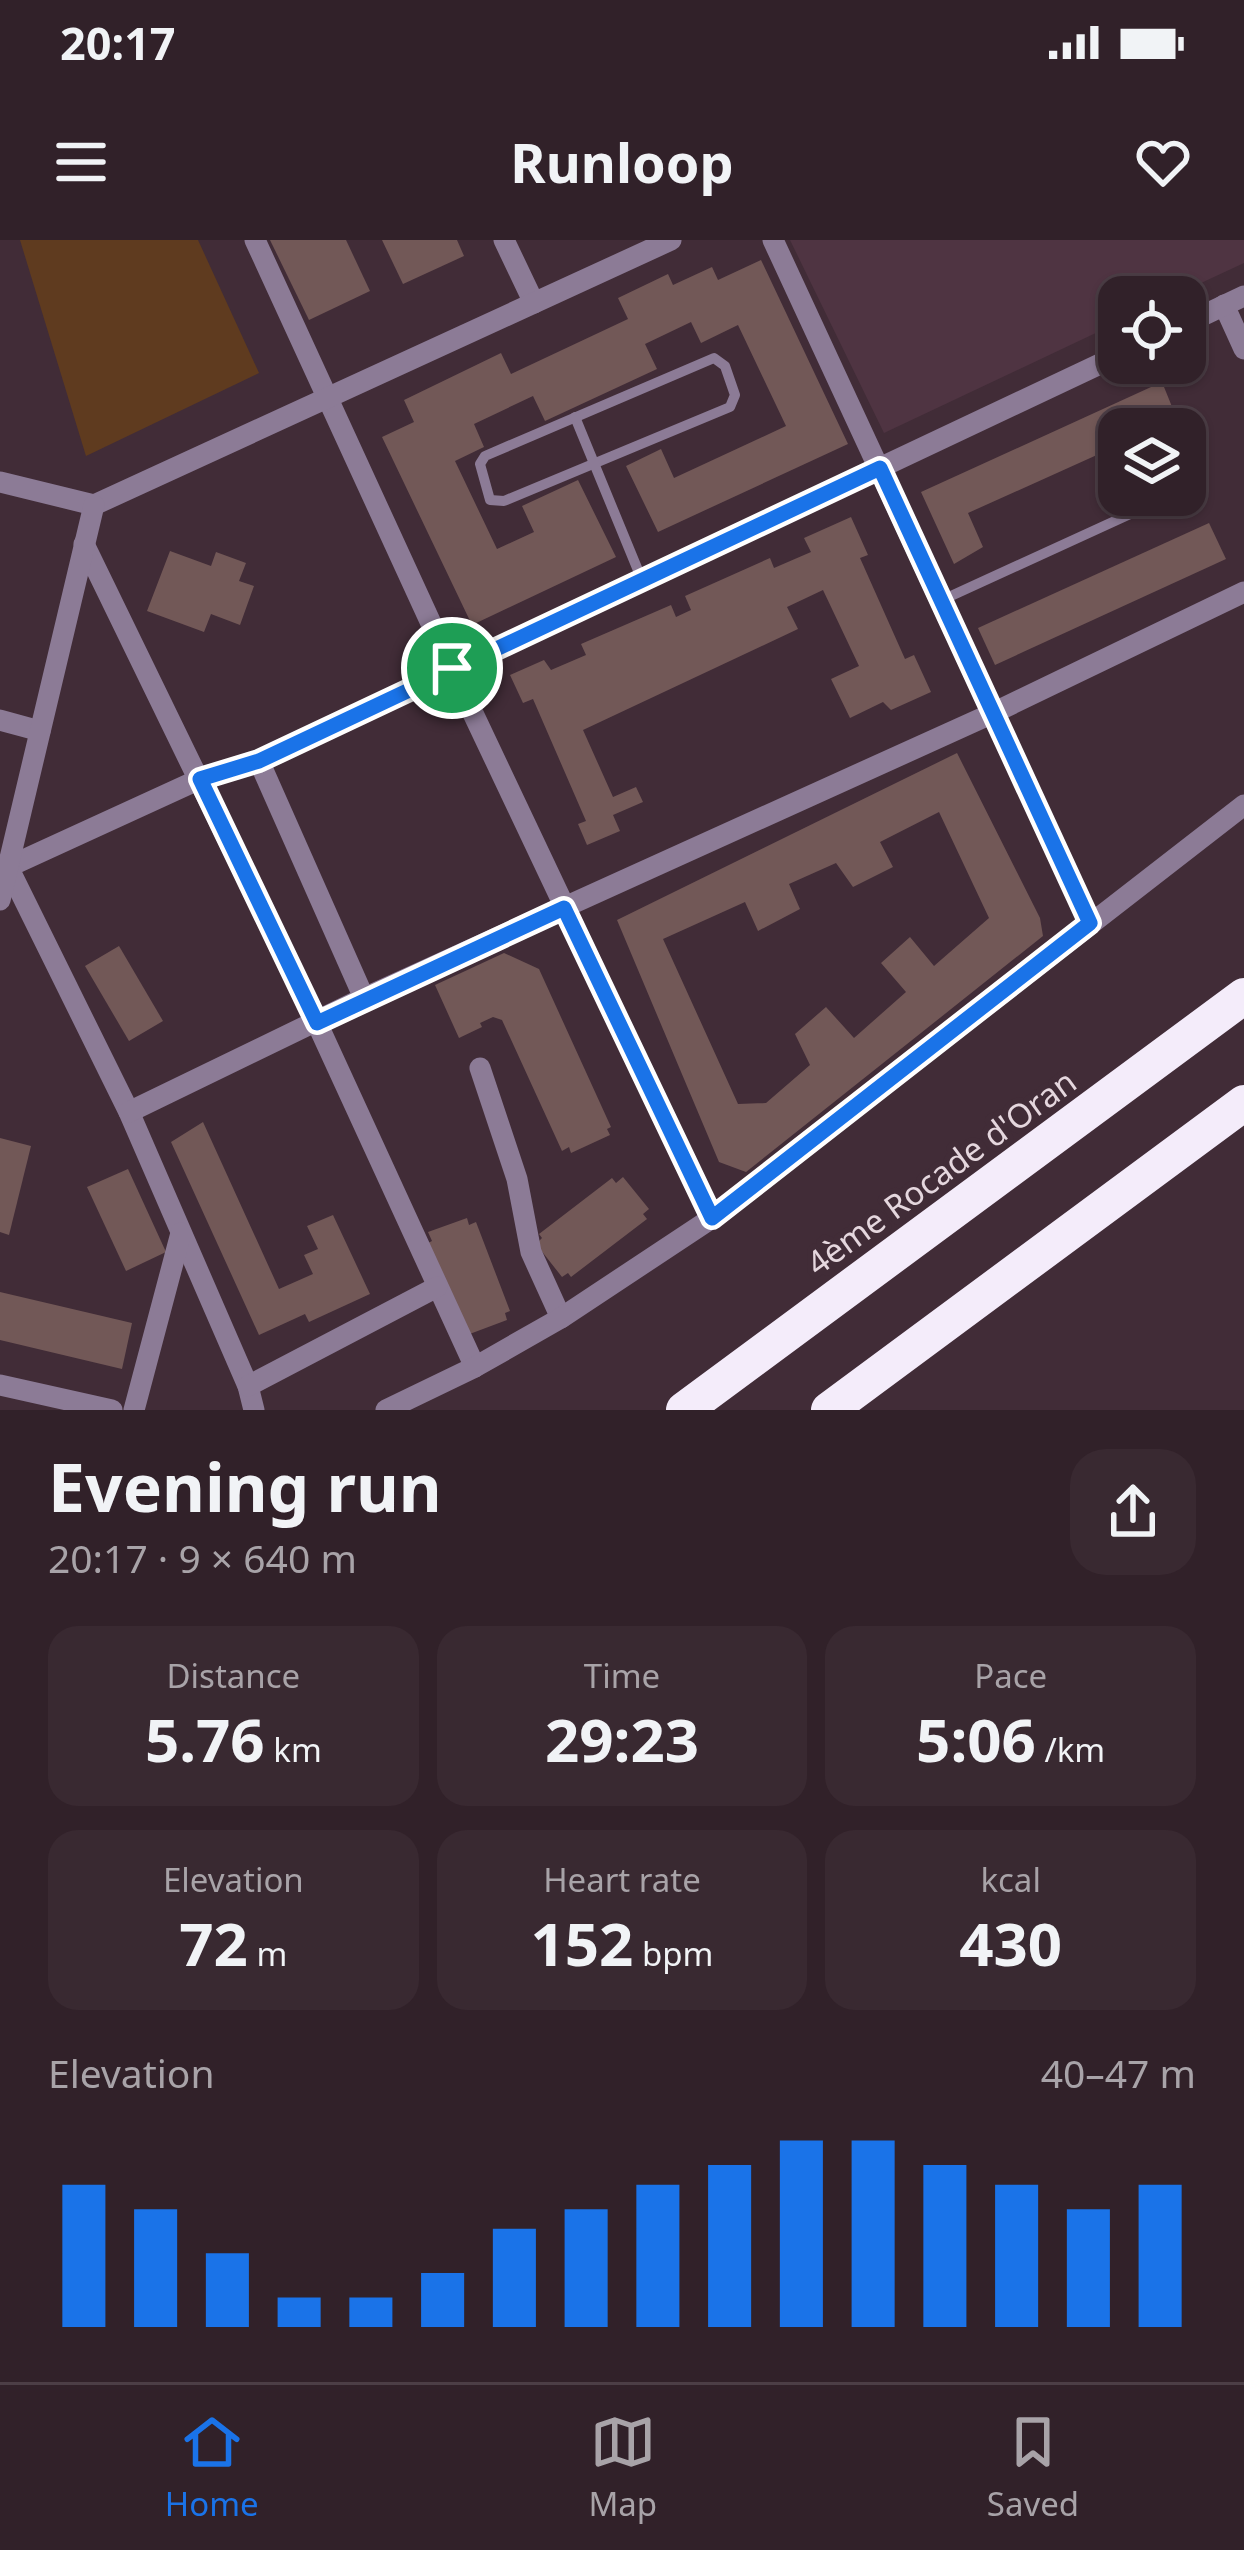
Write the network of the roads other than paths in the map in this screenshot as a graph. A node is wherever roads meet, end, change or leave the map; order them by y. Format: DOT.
graph roads {
  1 [pos="255,240"];
  2 [pos="504,240"];
  3 [pos="671,240"];
  4 [pos="773,240"];
  5 [pos="1234,301"];
  6 [pos="533,303"];
  7 [pos="1206,314"];
  8 [pos="1244,349"];
  9 [pos="1098,365"];
  10 [pos="328,398"];
  11 [pos="575,417"];
  12 [pos="595,463"];
  13 [pos="880,468"];
  14 [pos="0,482"];
  15 [pos="94,505"];
  16 [pos="1126,516"];
  17 [pos="84,544"];
  18 [pos="642,580"];
  19 [pos="1244,592"];
  20 [pos="940,601"];
  21 [pos="452,668"];
  22 [pos="991,713"];
  23 [pos="0,720"];
  24 [pos="40,731"];
  25 [pos="259,761"];
  26 [pos="200,779"];
  27 [pos="1244,805"];
  28 [pos="4,866"];
  29 [pos="0,900"];
  30 [pos="564,908"];
  31 [pos="1090,923"];
  32 [pos="1244,996"];
  33 [pos="364,998"];
  34 [pos="317,1023"];
  35 [pos="480,1068"];
  36 [pos="1244,1103"];
  37 [pos="129,1112"];
  38 [pos="712,1218"];
  39 [pos="181,1233"];
  40 [pos="437,1286"];
  41 [pos="561,1318"];
  42 [pos="475,1367"];
  43 [pos="0,1385"];
  44 [pos="248,1386"];
  45 [pos="112,1410"];
  46 [pos="134,1410"];
  47 [pos="254,1410"];
  48 [pos="386,1410"];
  49 [pos="685,1410"];
  50 [pos="834,1410"];
  1 -- 10 [label="street"];
  2 -- 6 [label="street"];
  3 -- 6 [label="street"];
  4 -- 13 [label="street"];
  5 -- 7 [label="street"];
  5 -- 8 [label="street"];
  6 -- 10 [label="street"];
  9 -- 13 [label="street"];
  10 -- 15 [label="street"];
  10 -- 21 [label="street"];
  11 -- 12 [label="lane"];
  11 -- 12 [label="lane"];
  11 -- 12 [label="lane"];
  12 -- 18 [label="lane"];
  13 -- 18 [label="street"];
  13 -- 20 [label="street"];
  14 -- 15 [label="street"];
  15 -- 17 [label="street"];
  16 -- 20 [label="lane"];
  17 -- 24 [label="street"];
  17 -- 26 [label="street"];
  18 -- 21 [label="street"];
  19 -- 22 [label="street"];
  20 -- 22 [label="street"];
  21 -- 25 [label="street"];
  21 -- 30 [label="street"];
  22 -- 30 [label="street"];
  22 -- 31 [label="street"];
  23 -- 24 [label="street"];
  24 -- 28 [label="street"];
  25 -- 26 [label="street"];
  25 -- 33 [label="street"];
  26 -- 28 [label="street"];
  26 -- 34 [label="street"];
  27 -- 31 [label="street"];
  28 -- 29 [label="street"];
  28 -- 37 [label="street"];
  30 -- 33 [label="street"];
  30 -- 38 [label="street"];
  31 -- 38 [label="street"];
  32 -- 49 [label="highway, 4ème Rocade d'Oran"];
  33 -- 34 [label="street"];
  34 -- 37 [label="street"];
  34 -- 40 [label="street"];
  35 -- 41 [label="street"];
  36 -- 50 [label="highway"];
  37 -- 39 [label="street"];
  38 -- 41 [label="street"];
  39 -- 44 [label="street"];
  39 -- 46 [label="street"];
  40 -- 42 [label="street"];
  40 -- 44 [label="street"];
  41 -- 42 [label="street"];
  42 -- 48 [label="street"];
  43 -- 45 [label="street"];
  44 -- 47 [label="street"];
}
